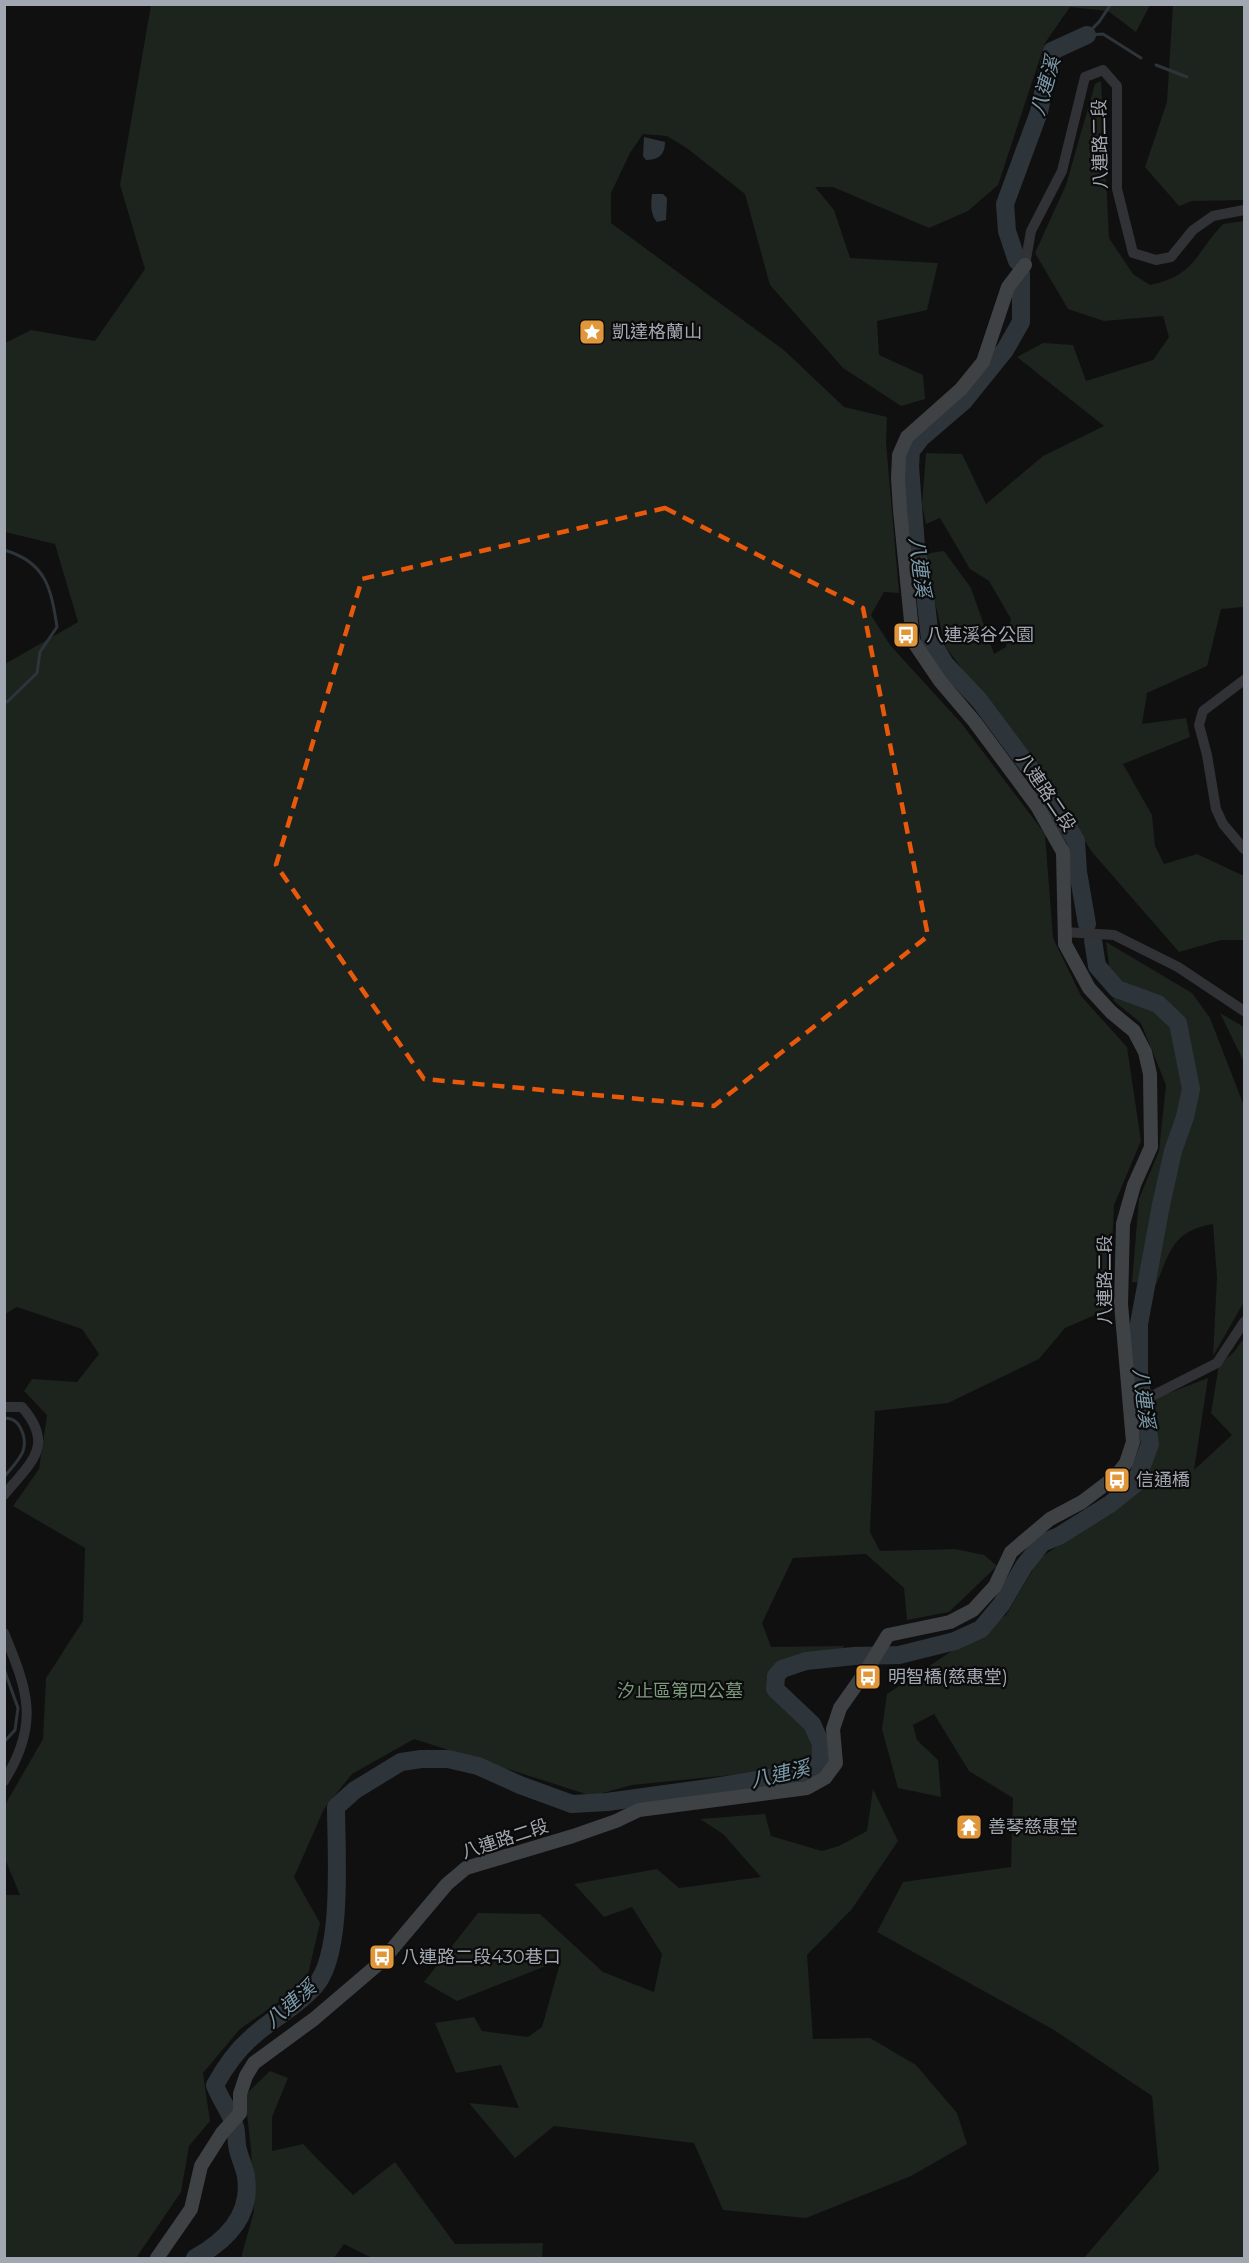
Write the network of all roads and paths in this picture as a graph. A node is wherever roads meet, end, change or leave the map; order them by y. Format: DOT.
graph roads {
  1 [pos="1245,210"];
  2 [pos="1025,265"];
  3 [pos="1245,680"];
  4 [pos="1245,849"];
  5 [pos="1065,932"];
  6 [pos="1245,1011"];
  7 [pos="1245,1322"];
  8 [pos="1131,1398"];
  9 [pos="4,1407"];
  10 [pos="4,1495"];
  11 [pos="4,1633"];
  12 [pos="4,1781"];
  13 [pos="157,2259"];
  1 -- 2 [label="street, 八連路二段"];
  2 -- 5 [label="street, 八連路二段"];
  3 -- 4 [label="street"];
  5 -- 6 [label="street"];
  5 -- 8 [label="street, 八連路二段"];
  7 -- 8 [label="street"];
  8 -- 13 [label="street, 八連路二段"];
  9 -- 10 [label="street"];
  11 -- 12 [label="street"];
}
